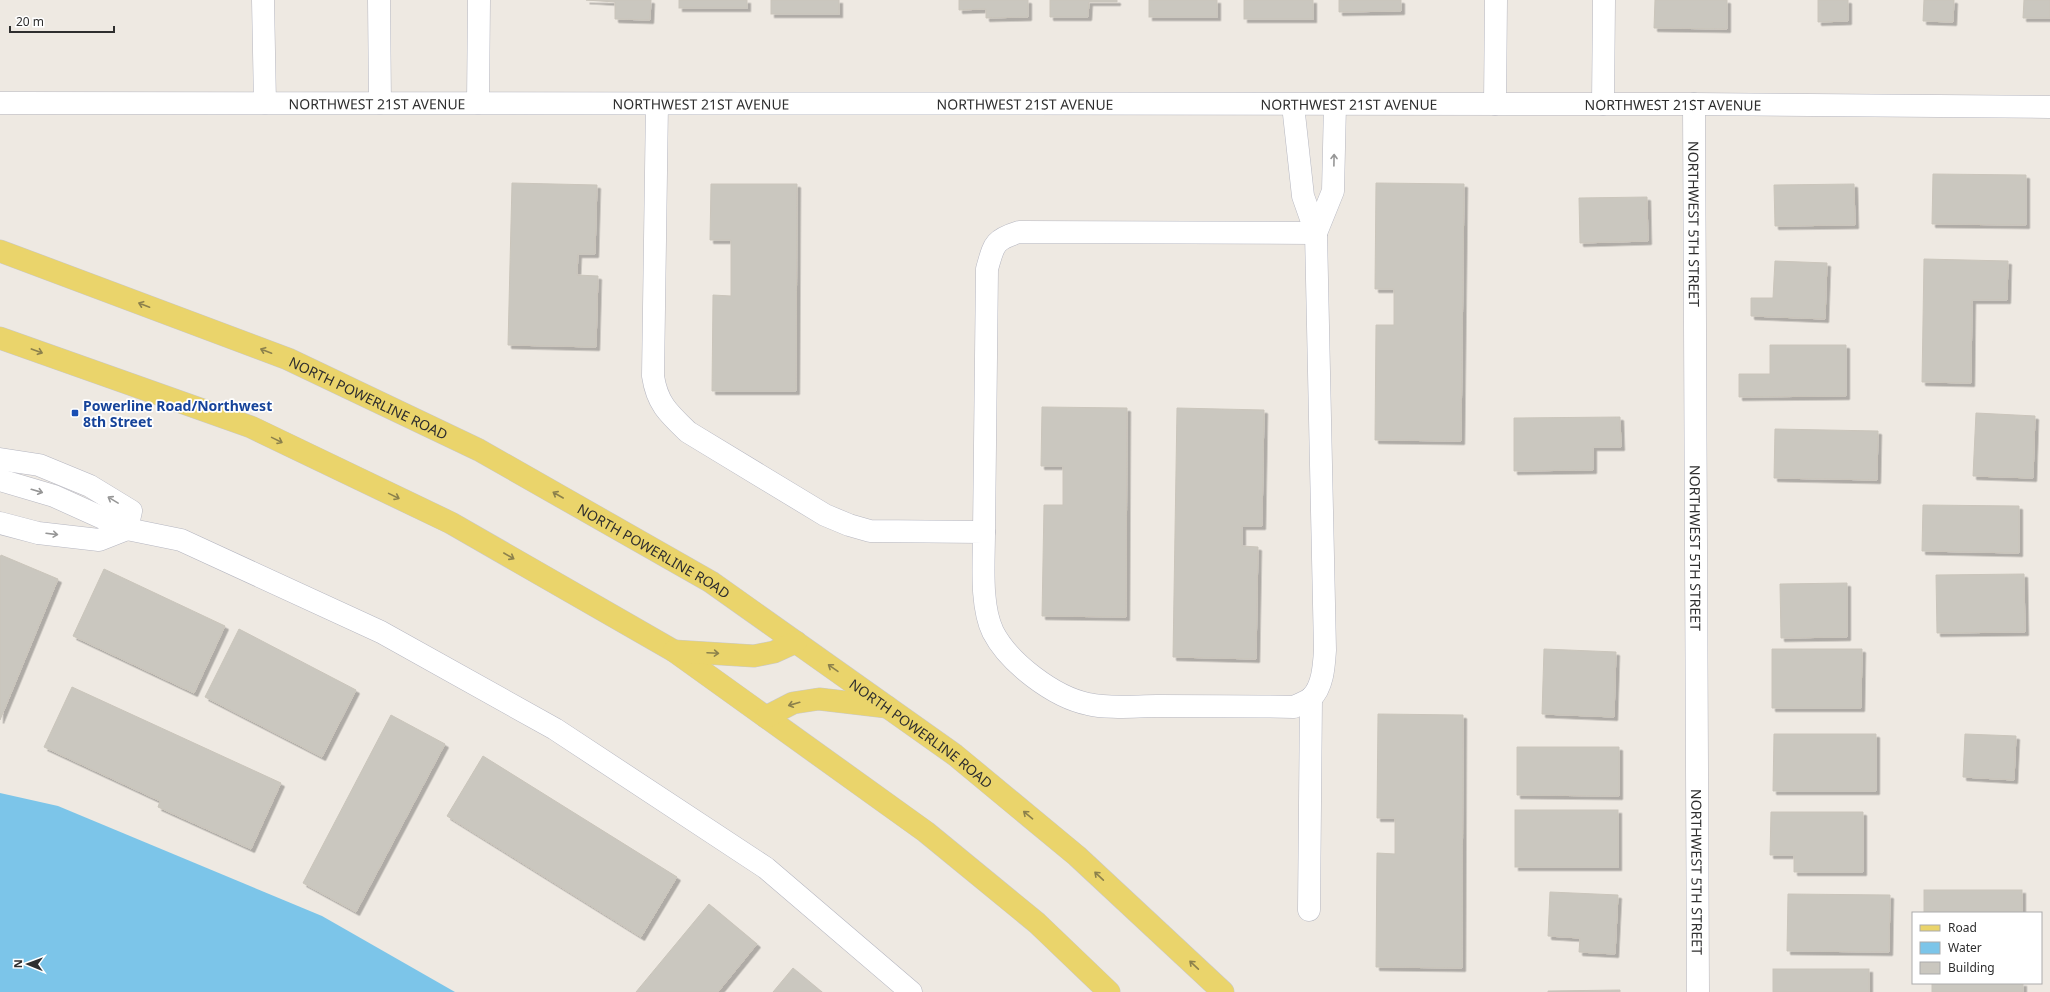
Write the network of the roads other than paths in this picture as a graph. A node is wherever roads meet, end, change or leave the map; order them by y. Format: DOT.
graph roads {
  1 [pos="263,0"];
  2 [pos="379,0"];
  3 [pos="479,0"];
  4 [pos="1496,0"];
  5 [pos="1604,0"];
  6 [pos="0,103"];
  7 [pos="264,103"];
  8 [pos="380,103"];
  9 [pos="478,103"];
  10 [pos="657,104"];
  11 [pos="1293,104"];
  12 [pos="1495,104"];
  13 [pos="1603,104"];
  14 [pos="1694,104"];
  15 [pos="1335,105"];
  16 [pos="2050,107"];
  17 [pos="1316,233"];
  18 [pos="0,252"];
  19 [pos="22,259"];
  20 [pos="0,265"];
  21 [pos="0,338"];
  22 [pos="0,459"];
  23 [pos="0,480"];
  24 [pos="0,522"];
  25 [pos="127,529"];
  26 [pos="984,532"];
  27 [pos="796,642"];
  28 [pos="674,651"];
  29 [pos="1311,698"];
  30 [pos="888,707"];
  31 [pos="766,717"];
  32 [pos="1309,910"];
  33 [pos="911,992"];
  34 [pos="1109,992"];
  35 [pos="1222,992"];
  36 [pos="1698,992"];
  1 -- 7 [label="street"];
  2 -- 8 [label="street"];
  3 -- 9 [label="street"];
  4 -- 12 [label="street"];
  5 -- 13 [label="street"];
  6 -- 7 [label="street, NORTHWEST 21ST AVENUE"];
  7 -- 8 [label="street, NORTHWEST 21ST AVENUE"];
  8 -- 9 [label="street, NORTHWEST 21ST AVENUE"];
  9 -- 10 [label="street, NORTHWEST 21ST AVENUE"];
  10 -- 11 [label="street, NORTHWEST 21ST AVENUE"];
  10 -- 26 [label="street"];
  11 -- 15 [label="street, NORTHWEST 21ST AVENUE"];
  11 -- 17 [label="street"];
  12 -- 13 [label="street, NORTHWEST 21ST AVENUE"];
  12 -- 15 [label="street, NORTHWEST 21ST AVENUE"];
  13 -- 14 [label="street, NORTHWEST 21ST AVENUE"];
  14 -- 16 [label="street, NORTHWEST 21ST AVENUE"];
  14 -- 36 [label="street, NORTHWEST 5TH STREET"];
  17 -- 15 [label="street, one-way"];
  17 -- 26 [label="street"];
  17 -- 29 [label="street"];
  18 -- 19 [label="main road, NORTH POWERLINE ROAD"];
  19 -- 20 [label="main road"];
  27 -- 19 [label="main road, NORTH POWERLINE ROAD, one-way"];
  21 -- 28 [label="main road, one-way"];
  25 -- 22 [label="street, one-way"];
  23 -- 25 [label="street, one-way"];
  24 -- 25 [label="street, one-way"];
  25 -- 33 [label="street"];
  26 -- 29 [label="street"];
  28 -- 27 [label="main road, one-way"];
  30 -- 27 [label="main road, NORTH POWERLINE ROAD, one-way"];
  28 -- 31 [label="main road"];
  29 -- 32 [label="street"];
  30 -- 31 [label="main road, one-way"];
  35 -- 30 [label="main road, NORTH POWERLINE ROAD, one-way"];
  31 -- 34 [label="main road"];
}
